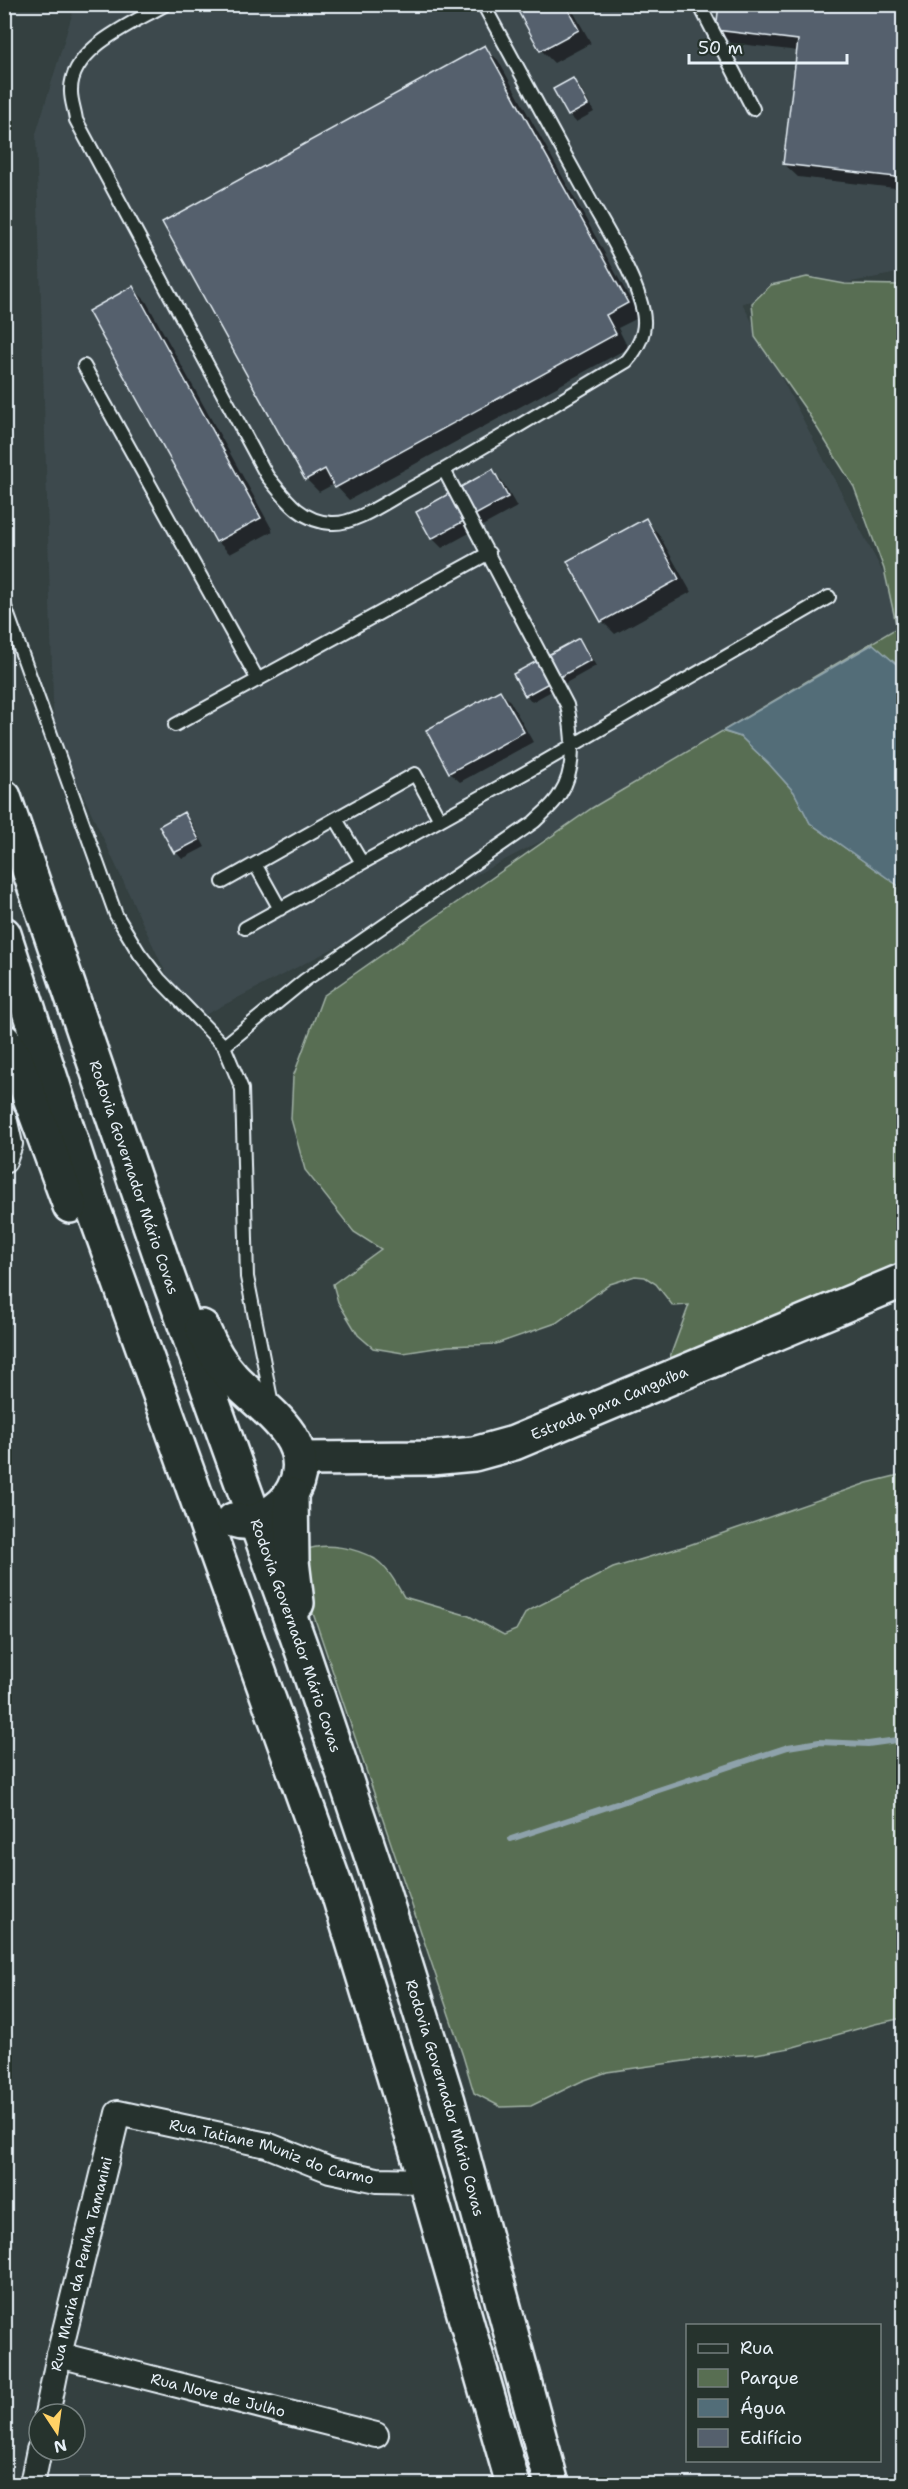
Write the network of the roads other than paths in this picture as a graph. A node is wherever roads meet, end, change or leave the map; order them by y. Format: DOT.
graph roads {
  1 [pos="166,4"];
  2 [pos="483,4"];
  3 [pos="699,4"];
  4 [pos="753,109"];
  5 [pos="84,366"];
  6 [pos="444,470"];
  7 [pos="489,553"];
  8 [pos="829,597"];
  9 [pos="4,604"];
  10 [pos="258,680"];
  11 [pos="174,725"];
  12 [pos="572,746"];
  13 [pos="4,796"];
  14 [pos="336,819"];
  15 [pos="440,820"];
  16 [pos="255,864"];
  17 [pos="362,864"];
  18 [pos="223,882"];
  19 [pos="280,909"];
  20 [pos="245,928"];
  21 [pos="4,934"];
  22 [pos="63,967"];
  23 [pos="4,1041"];
  24 [pos="224,1046"];
  25 [pos="4,1117"];
  26 [pos="4,1161"];
  27 [pos="903,1280"];
  28 [pos="127,1301"];
  29 [pos="276,1419"];
  30 [pos="174,1434"];
  31 [pos="301,1459"];
  32 [pos="291,1495"];
  33 [pos="254,1522"];
  34 [pos="303,1653"];
  35 [pos="118,2113"];
  36 [pos="426,2181"];
  37 [pos="59,2355"];
  38 [pos="49,2402"];
  39 [pos="376,2435"];
  40 [pos="37,2462"];
  41 [pos="32,2484"];
  42 [pos="513,2484"];
  43 [pos="552,2484"];
  1 -- 6 [label="lane"];
  2 -- 6 [label="lane"];
  3 -- 4 [label="lane"];
  5 -- 10 [label="lane"];
  6 -- 7 [label="lane"];
  7 -- 10 [label="lane"];
  7 -- 12 [label="lane"];
  8 -- 12 [label="lane"];
  9 -- 24 [label="lane"];
  10 -- 11 [label="lane"];
  12 -- 15 [label="lane"];
  12 -- 24 [label="lane"];
  13 -- 22 [label="main road, Rodovia Governador Mário Covas"];
  14 -- 15 [label="lane"];
  14 -- 16 [label="lane"];
  14 -- 17 [label="lane"];
  15 -- 17 [label="lane"];
  16 -- 18 [label="lane"];
  16 -- 19 [label="lane"];
  17 -- 19 [label="lane"];
  19 -- 20 [label="lane"];
  21 -- 28 [label="main road"];
  22 -- 29 [label="main road"];
  22 -- 33 [label="main road, Rodovia Governador Mário Covas"];
  23 -- 30 [label="main road"];
  24 -- 29 [label="lane"];
  25 -- 26 [label="street"];
  27 -- 31 [label="main road, Estrada para Cangaíba"];
  28 -- 30 [label="main road"];
  28 -- 33 [label="main road"];
  29 -- 31 [label="main road"];
  30 -- 36 [label="main road"];
  31 -- 32 [label="main road"];
  32 -- 33 [label="main road"];
  32 -- 34 [label="main road"];
  33 -- 34 [label="main road, Rodovia Governador Mário Covas"];
  34 -- 43 [label="main road, Rodovia Governador Mário Covas"];
  35 -- 36 [label="street, Rua Tatiane Muniz do Carmo"];
  35 -- 37 [label="street, Rua Maria da Penha Tamanini"];
  36 -- 42 [label="main road"];
  37 -- 38 [label="street, Rua Maria da Penha Tamanini"];
  37 -- 39 [label="street, Rua Nove de Julho"];
  40 -- 41 [label="street"];
}
